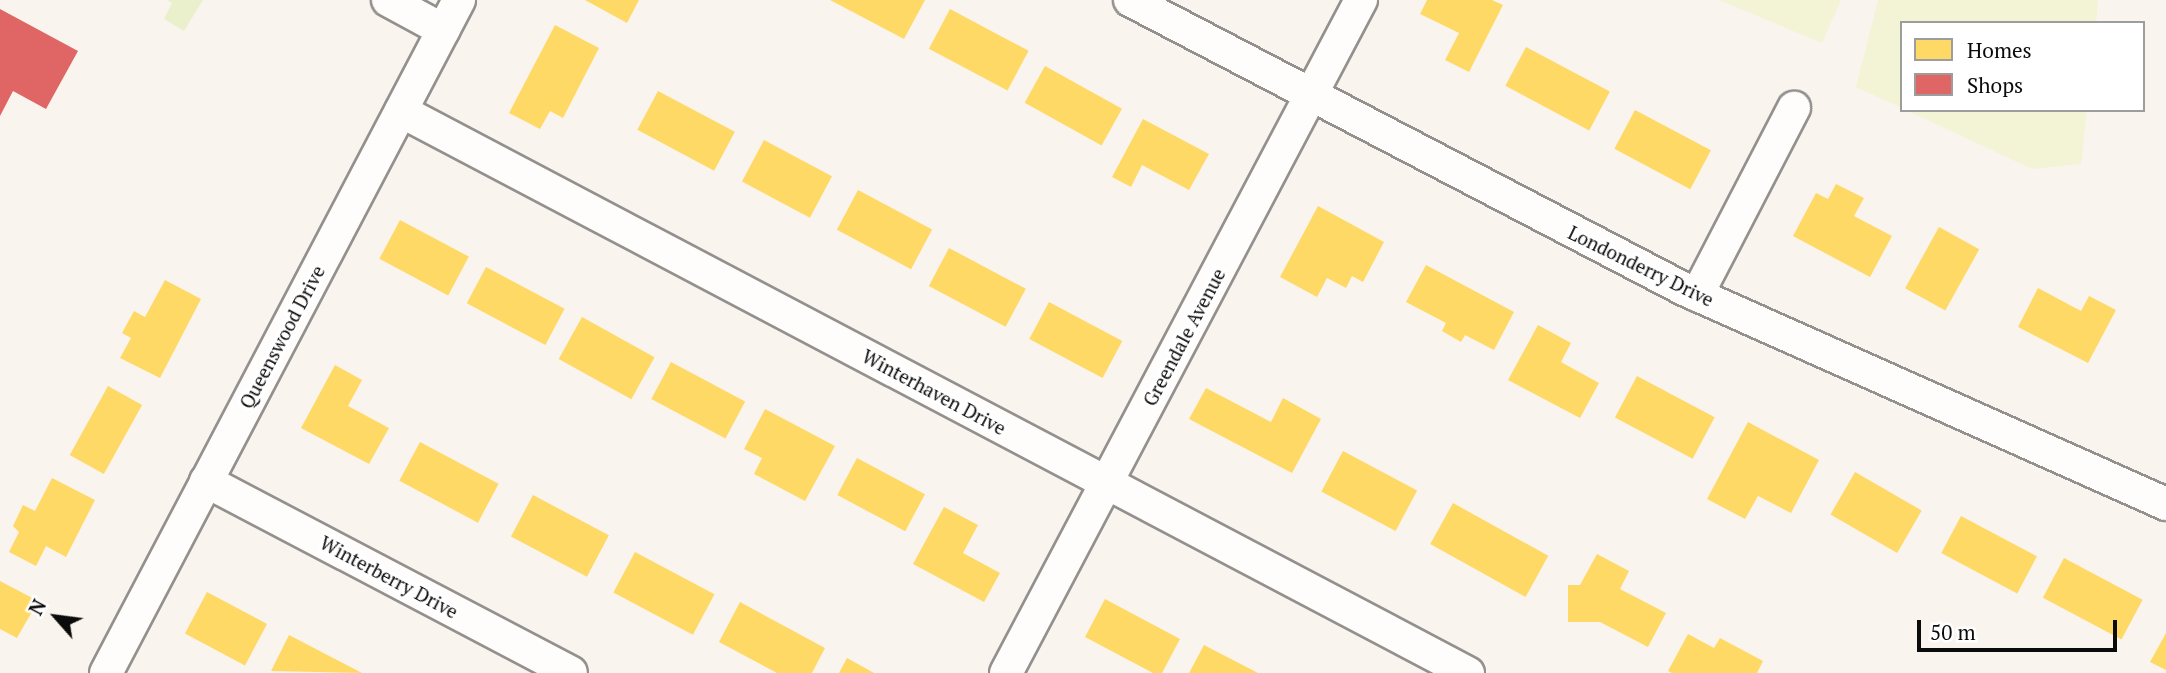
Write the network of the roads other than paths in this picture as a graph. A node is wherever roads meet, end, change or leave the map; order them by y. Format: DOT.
graph roads {
  1 [pos="388,0"];
  2 [pos="459,0"];
  3 [pos="1130,0"];
  4 [pos="1361,0"];
  5 [pos="443,30"];
  6 [pos="1311,95"];
  7 [pos="1794,108"];
  8 [pos="401,111"];
  9 [pos="1697,295"];
  10 [pos="206,481"];
  11 [pos="1107,483"];
  12 [pos="2166,504"];
  13 [pos="106,673"];
  14 [pos="571,673"];
  15 [pos="1006,673"];
  16 [pos="1468,673"];
  1 -- 5 [label="street"];
  2 -- 5 [label="street, Queenswood Drive"];
  3 -- 6 [label="street, Londonderry Drive"];
  4 -- 6 [label="street, Greendale Avenue"];
  5 -- 8 [label="street, Queenswood Drive"];
  6 -- 9 [label="street, Londonderry Drive"];
  6 -- 11 [label="street, Greendale Avenue"];
  7 -- 9 [label="street"];
  8 -- 10 [label="street, Queenswood Drive"];
  8 -- 11 [label="street, Winterhaven Drive"];
  9 -- 12 [label="street, Londonderry Drive"];
  10 -- 13 [label="street, Queenswood Drive"];
  10 -- 14 [label="street, Winterberry Drive"];
  11 -- 15 [label="street, Greendale Avenue"];
  11 -- 16 [label="street, Winterhaven Drive"];
}
